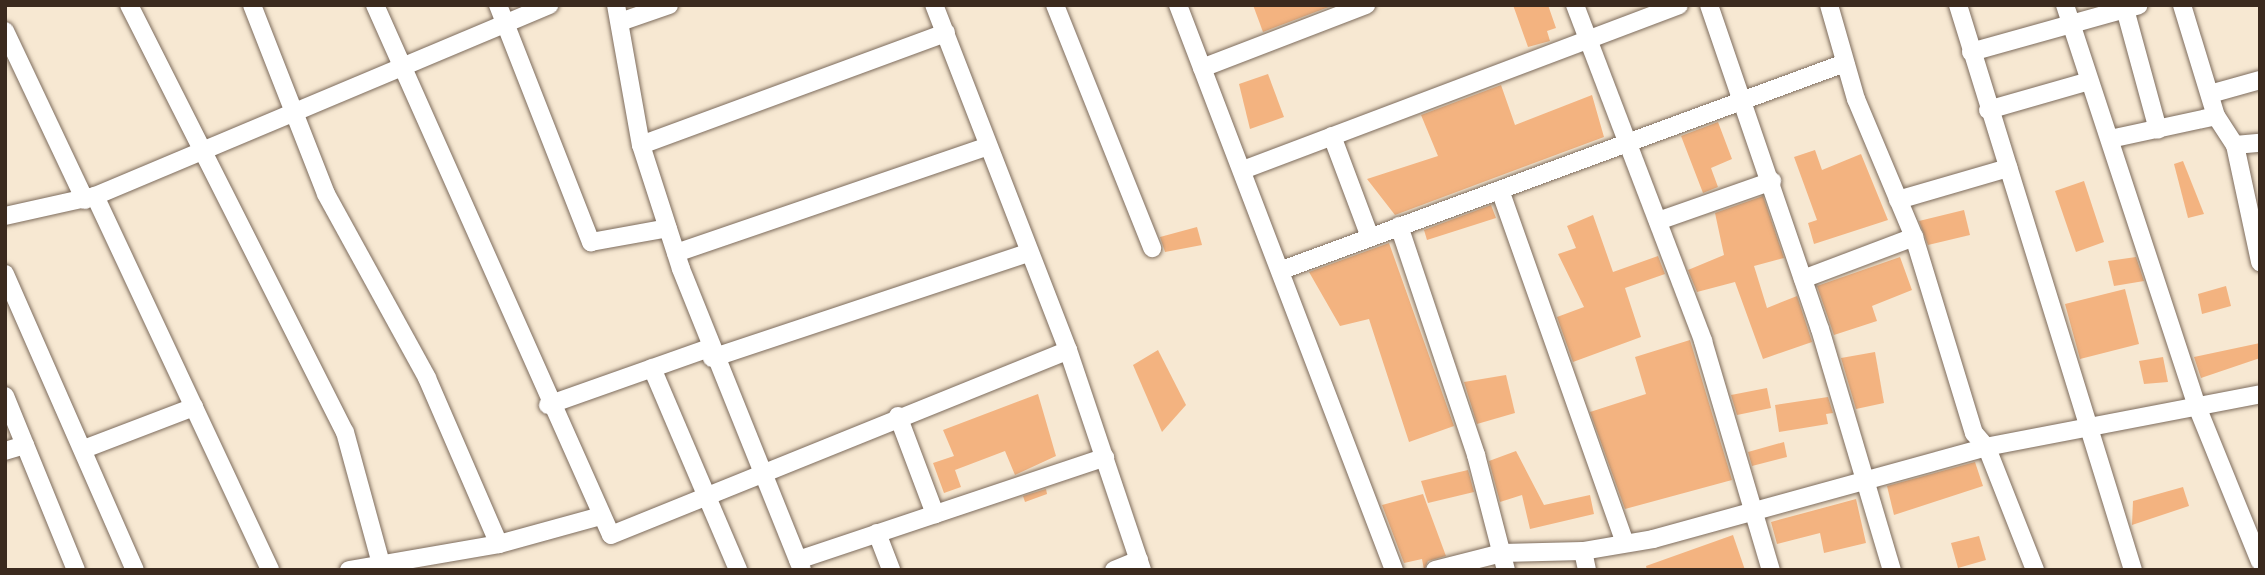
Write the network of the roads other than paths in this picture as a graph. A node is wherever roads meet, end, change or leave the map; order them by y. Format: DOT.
graph roads {
  1 [pos="129,5"];
  2 [pos="252,5"];
  3 [pos="376,5"];
  4 [pos="549,5"];
  5 [pos="669,5"];
  6 [pos="934,5"];
  7 [pos="1055,5"];
  8 [pos="1178,5"];
  9 [pos="1366,5"];
  10 [pos="1575,5"];
  11 [pos="1679,5"];
  12 [pos="1709,5"];
  13 [pos="1829,5"];
  14 [pos="1958,5"];
  15 [pos="2065,5"];
  16 [pos="2182,5"];
  17 [pos="2132,7"];
  18 [pos="501,12"];
  19 [pos="618,14"];
  20 [pos="2069,23"];
  21 [pos="5,31"];
  22 [pos="946,33"];
  23 [pos="1588,38"];
  24 [pos="1971,52"];
  25 [pos="1845,62"];
  26 [pos="398,63"];
  27 [pos="1202,68"];
  28 [pos="2260,80"];
  29 [pos="2089,81"];
  30 [pos="2210,94"];
  31 [pos="1742,98"];
  32 [pos="294,110"];
  33 [pos="1989,110"];
  34 [pos="2216,116"];
  35 [pos="2158,130"];
  36 [pos="1332,136"];
  37 [pos="2110,139"];
  38 [pos="1629,140"];
  39 [pos="2260,143"];
  40 [pos="641,145"];
  41 [pos="2235,145"];
  42 [pos="986,147"];
  43 [pos="201,154"];
  44 [pos="2008,168"];
  45 [pos="1243,170"];
  46 [pos="1772,181"];
  47 [pos="1500,190"];
  48 [pos="90,198"];
  49 [pos="1898,200"];
  50 [pos="5,216"];
  51 [pos="1658,221"];
  52 [pos="1399,226"];
  53 [pos="668,228"];
  54 [pos="1370,237"];
  55 [pos="1914,237"];
  56 [pos="1152,248"];
  57 [pos="676,253"];
  58 [pos="1027,253"];
  59 [pos="2260,262"];
  60 [pos="1282,270"];
  61 [pos="5,274"];
  62 [pos="1803,279"];
  63 [pos="1068,350"];
  64 [pos="710,353"];
  65 [pos="652,368"];
  66 [pos="2260,394"];
  67 [pos="5,396"];
  68 [pos="2196,404"];
  69 [pos="548,405"];
  70 [pos="194,407"];
  71 [pos="898,416"];
  72 [pos="2088,425"];
  73 [pos="25,445"];
  74 [pos="1986,447"];
  75 [pos="84,449"];
  76 [pos="5,451"];
  77 [pos="1105,457"];
  78 [pos="760,470"];
  79 [pos="1862,483"];
  80 [pos="709,492"];
  81 [pos="935,514"];
  82 [pos="1755,514"];
  83 [pos="601,516"];
  84 [pos="877,533"];
  85 [pos="1623,541"];
  86 [pos="499,544"];
  87 [pos="1583,551"];
  88 [pos="1504,561"];
  89 [pos="2260,562"];
  90 [pos="381,564"];
  91 [pos="407,565"];
  92 [pos="1141,565"];
  93 [pos="800,567"];
  94 [pos="76,570"];
  95 [pos="135,570"];
  96 [pos="270,570"];
  97 [pos="349,570"];
  98 [pos="738,570"];
  99 [pos="891,570"];
  100 [pos="1114,570"];
  101 [pos="1394,570"];
  102 [pos="1435,570"];
  103 [pos="1587,570"];
  104 [pos="1771,570"];
  105 [pos="1892,570"];
  106 [pos="2035,570"];
  107 [pos="2133,570"];
  1 -- 43 [label="street"];
  2 -- 32 [label="street"];
  3 -- 26 [label="street"];
  4 -- 18 [label="street"];
  5 -- 19 [label="street"];
  6 -- 22 [label="street"];
  7 -- 56 [label="street"];
  8 -- 27 [label="street"];
  9 -- 27 [label="street"];
  10 -- 23 [label="street"];
  11 -- 23 [label="street"];
  12 -- 31 [label="street"];
  13 -- 25 [label="street"];
  14 -- 24 [label="street"];
  15 -- 20 [label="street"];
  16 -- 30 [label="street"];
  17 -- 20 [label="street"];
  17 -- 35 [label="street"];
  18 -- 26 [label="street"];
  18 -- 53 [label="street"];
  19 -- 40 [label="street"];
  20 -- 24 [label="street"];
  20 -- 29 [label="street"];
  21 -- 48 [label="street"];
  22 -- 40 [label="street"];
  22 -- 42 [label="street"];
  23 -- 36 [label="street"];
  23 -- 38 [label="street"];
  24 -- 33 [label="street"];
  25 -- 31 [label="street"];
  25 -- 49 [label="street"];
  26 -- 32 [label="street"];
  26 -- 69 [label="street"];
  27 -- 45 [label="street"];
  28 -- 30 [label="street"];
  29 -- 33 [label="street"];
  29 -- 37 [label="street"];
  30 -- 34 [label="street"];
  31 -- 38 [label="street"];
  31 -- 46 [label="street"];
  32 -- 43 [label="street"];
  32 -- 86 [label="street"];
  33 -- 44 [label="street"];
  34 -- 35 [label="street"];
  34 -- 41 [label="street"];
  35 -- 37 [label="street"];
  36 -- 45 [label="street"];
  36 -- 54 [label="street"];
  37 -- 68 [label="street"];
  38 -- 47 [label="street"];
  38 -- 51 [label="street"];
  39 -- 41 [label="street"];
  40 -- 53 [label="street"];
  41 -- 59 [label="street"];
  42 -- 57 [label="street"];
  42 -- 58 [label="street"];
  43 -- 48 [label="street"];
  43 -- 90 [label="street"];
  44 -- 49 [label="street"];
  44 -- 72 [label="street"];
  45 -- 60 [label="street"];
  46 -- 51 [label="street"];
  46 -- 62 [label="street"];
  47 -- 52 [label="street"];
  47 -- 85 [label="street"];
  48 -- 50 [label="street"];
  48 -- 70 [label="street"];
  49 -- 55 [label="street"];
  51 -- 82 [label="street"];
  52 -- 54 [label="street"];
  52 -- 88 [label="street"];
  53 -- 57 [label="street"];
  54 -- 60 [label="street"];
  55 -- 62 [label="street"];
  55 -- 74 [label="street"];
  57 -- 64 [label="street"];
  58 -- 63 [label="street"];
  58 -- 64 [label="street"];
  60 -- 101 [label="street"];
  61 -- 75 [label="street"];
  62 -- 79 [label="street"];
  63 -- 71 [label="street"];
  63 -- 77 [label="street"];
  64 -- 65 [label="street"];
  64 -- 78 [label="street"];
  65 -- 69 [label="street"];
  65 -- 80 [label="street"];
  66 -- 68 [label="street"];
  67 -- 73 [label="street"];
  68 -- 72 [label="street"];
  68 -- 89 [label="street"];
  69 -- 83 [label="street"];
  70 -- 75 [label="street"];
  70 -- 96 [label="street"];
  71 -- 78 [label="street"];
  71 -- 81 [label="street"];
  72 -- 74 [label="street"];
  72 -- 107 [label="street"];
  73 -- 76 [label="street"];
  73 -- 94 [label="street"];
  74 -- 79 [label="street"];
  74 -- 106 [label="street"];
  75 -- 95 [label="street"];
  77 -- 81 [label="street"];
  77 -- 92 [label="street"];
  78 -- 80 [label="street"];
  78 -- 93 [label="street"];
  79 -- 82 [label="street"];
  79 -- 105 [label="street"];
  80 -- 83 [label="street"];
  80 -- 98 [label="street"];
  81 -- 84 [label="street"];
  82 -- 85 [label="street"];
  82 -- 104 [label="street"];
  83 -- 86 [label="street"];
  84 -- 93 [label="street"];
  84 -- 99 [label="street"];
  85 -- 87 [label="street"];
  86 -- 91 [label="street"];
  87 -- 88 [label="street"];
  87 -- 103 [label="street"];
  88 -- 102 [label="street"];
  90 -- 91 [label="street"];
  90 -- 97 [label="street"];
  92 -- 100 [label="street"];
}
